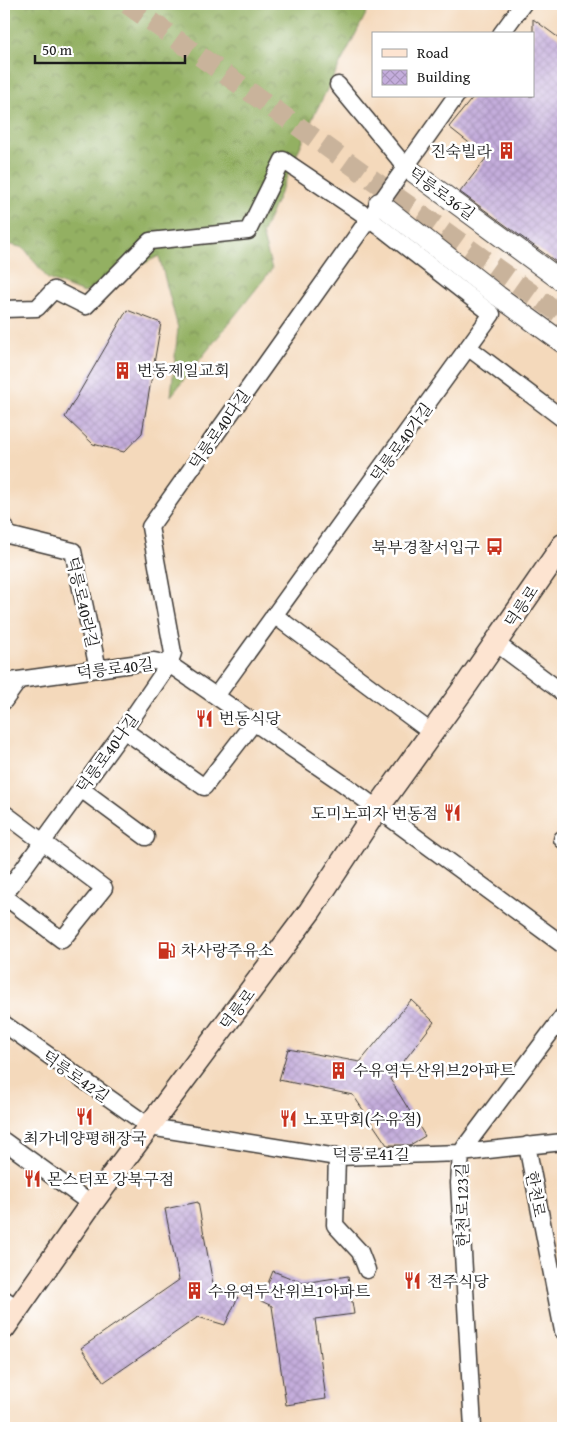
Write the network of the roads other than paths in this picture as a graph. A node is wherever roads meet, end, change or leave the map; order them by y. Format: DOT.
graph roads {
  1 [pos="523,4"];
  2 [pos="502,32"];
  3 [pos="338,86"];
  4 [pos="455,98"];
  5 [pos="405,166"];
  6 [pos="374,211"];
  7 [pos="563,282"];
  8 [pos="4,309"];
  9 [pos="563,344"];
  10 [pos="469,348"];
  11 [pos="563,419"];
  12 [pos="4,525"];
  13 [pos="563,545"];
  14 [pos="274,615"];
  15 [pos="496,642"];
  16 [pos="169,664"];
  17 [pos="98,669"];
  18 [pos="11,681"];
  19 [pos="563,692"];
  20 [pos="216,696"];
  21 [pos="4,701"];
  22 [pos="254,722"];
  23 [pos="124,730"];
  24 [pos="432,733"];
  25 [pos="81,789"];
  26 [pos="377,809"];
  27 [pos="4,813"];
  28 [pos="146,837"];
  29 [pos="42,842"];
  30 [pos="4,896"];
  31 [pos="563,944"];
  32 [pos="563,1016"];
  33 [pos="4,1024"];
  34 [pos="150,1127"];
  35 [pos="4,1141"];
  36 [pos="563,1142"];
  37 [pos="527,1145"];
  38 [pos="461,1153"];
  39 [pos="337,1157"];
  40 [pos="91,1204"];
  41 [pos="367,1270"];
  42 [pos="11,1304"];
  43 [pos="4,1328"];
  44 [pos="563,1331"];
  45 [pos="473,1428"];
  1 -- 2 [label="street"];
  3 -- 5 [label="street, 덕릉로36길"];
  4 -- 5 [label="street, 덕릉로40다길"];
  5 -- 6 [label="street, 덕릉로40다길"];
  5 -- 7 [label="street, 덕릉로36길"];
  6 -- 8 [label="street"];
  6 -- 9 [label="street"];
  6 -- 10 [label="street, 덕릉로40가길"];
  6 -- 16 [label="street, 덕릉로40다길"];
  10 -- 11 [label="street"];
  10 -- 14 [label="street, 덕릉로40가길"];
  12 -- 17 [label="street, 덕릉로40라길"];
  13 -- 15 [label="main road, 덕릉로"];
  14 -- 20 [label="street, 덕릉로40가길"];
  14 -- 24 [label="street"];
  15 -- 19 [label="street, 덕릉로"];
  15 -- 24 [label="main road, 덕릉로"];
  16 -- 17 [label="street, 덕릉로40길"];
  16 -- 20 [label="street, 덕릉로40길"];
  16 -- 23 [label="street, 덕릉로40나길"];
  17 -- 18 [label="street, 덕릉로40길"];
  18 -- 21 [label="street, 덕릉로40길"];
  20 -- 22 [label="street, 덕릉로40길"];
  22 -- 23 [label="street"];
  22 -- 26 [label="street, 덕릉로40길"];
  23 -- 25 [label="street, 덕릉로40나길"];
  24 -- 26 [label="main road, 덕릉로"];
  25 -- 28 [label="street"];
  25 -- 29 [label="street, 덕릉로40나길"];
  26 -- 31 [label="street"];
  26 -- 34 [label="main road, 덕릉로"];
  27 -- 29 [label="street, 덕릉로40나길"];
  29 -- 30 [label="street, 덕릉로40나길"];
  29 -- 30 [label="street, 덕릉로40나길"];
  32 -- 38 [label="street, 한천로123길"];
  33 -- 34 [label="street, 덕릉로42길"];
  34 -- 39 [label="street, 덕릉로41길"];
  34 -- 40 [label="main road, 덕릉로"];
  35 -- 40 [label="street"];
  36 -- 37 [label="street, 덕릉로41길"];
  37 -- 38 [label="street, 덕릉로41길"];
  37 -- 44 [label="street, 한천로"];
  38 -- 39 [label="street, 덕릉로41길"];
  38 -- 45 [label="street, 한천로123길"];
  39 -- 41 [label="street"];
  40 -- 42 [label="main road, 덕릉로"];
  42 -- 43 [label="main road, 덕릉로"];
}
